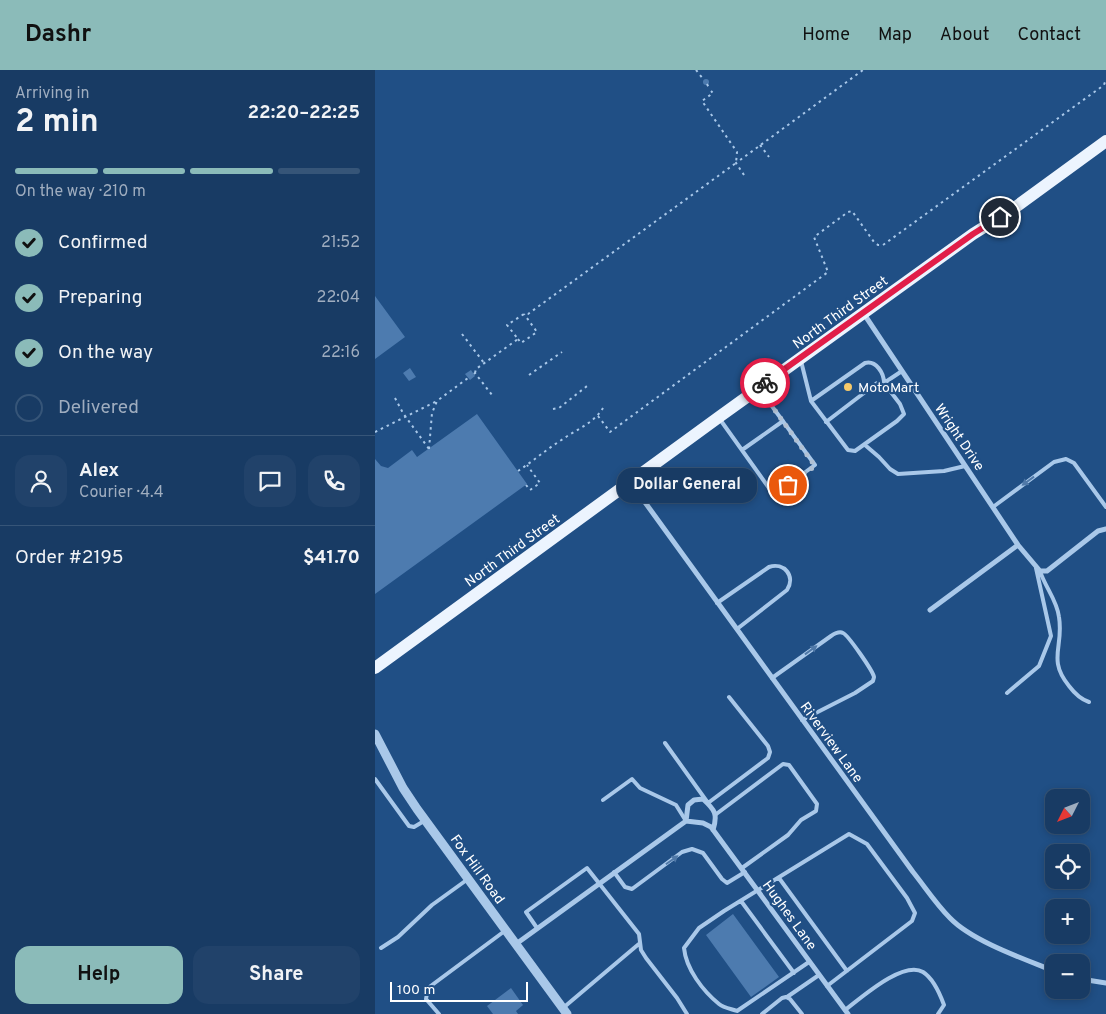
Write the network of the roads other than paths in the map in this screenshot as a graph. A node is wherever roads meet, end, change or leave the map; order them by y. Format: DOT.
graph roads {
  1 [pos="1105,143"];
  2 [pos="863,313"];
  3 [pos="800,358"];
  4 [pos="902,371"];
  5 [pos="885,383"];
  6 [pos="759,388"];
  7 [pos="811,401"];
  8 [pos="719,417"];
  9 [pos="783,421"];
  10 [pos="827,422"];
  11 [pos="865,445"];
  12 [pos="742,450"];
  13 [pos="965,466"];
  14 [pos="631,482"];
  15 [pos="993,507"];
  16 [pos="1106,507"];
  17 [pos="1106,530"];
  18 [pos="1018,545"];
  19 [pos="1038,569"];
  20 [pos="717,603"];
  21 [pos="930,610"];
  22 [pos="737,629"];
  23 [pos="375,668"];
  24 [pos="772,678"];
  25 [pos="1007,693"];
  26 [pos="729,697"];
  27 [pos="1089,702"];
  28 [pos="802,720"];
  29 [pos="375,736"];
  30 [pos="665,743"];
  31 [pos="375,779"];
  32 [pos="603,800"];
  33 [pos="708,803"];
  34 [pos="715,815"];
  35 [pos="425,821"];
  36 [pos="687,821"];
  37 [pos="713,830"];
  38 [pos="743,870"];
  39 [pos="614,872"];
  40 [pos="468,878"];
  41 [pos="779,878"];
  42 [pos="599,883"];
  43 [pos="758,891"];
  44 [pos="741,900"];
  45 [pos="537,928"];
  46 [pos="506,930"];
  47 [pos="640,943"];
  48 [pos="516,944"];
  49 [pos="381,948"];
  50 [pos="809,962"];
  51 [pos="1045,967"];
  52 [pos="847,971"];
  53 [pos="794,973"];
  54 [pos="819,975"];
  55 [pos="1090,980"];
  56 [pos="1106,983"];
  57 [pos="827,986"];
  58 [pos="787,997"];
  59 [pos="565,1011"];
  60 [pos="846,1012"];
  61 [pos="439,1014"];
  62 [pos="687,1014"];
  63 [pos="761,1014"];
  64 [pos="802,1014"];
  65 [pos="938,1014"];
  1 -- 2 [label="main road, North Third Street"];
  2 -- 3 [label="main road, North Third Street"];
  2 -- 4 [label="street, Wright Drive"];
  3 -- 6 [label="main road, North Third Street"];
  3 -- 7 [label="lane"];
  4 -- 5 [label="lane"];
  4 -- 13 [label="street, Wright Drive"];
  5 -- 7 [label="lane"];
  5 -- 10 [label="lane"];
  5 -- 11 [label="lane"];
  6 -- 8 [label="main road, North Third Street"];
  6 -- 9 [label="lane"];
  7 -- 10 [label="lane"];
  8 -- 12 [label="lane"];
  8 -- 14 [label="main road, North Third Street"];
  9 -- 12 [label="lane"];
  9 -- 12 [label="lane"];
  10 -- 11 [label="lane"];
  11 -- 13 [label="lane"];
  13 -- 15 [label="street, Wright Drive"];
  14 -- 20 [label="street, Riverview Lane"];
  14 -- 23 [label="main road, North Third Street"];
  16 -- 15 [label="lane, one-way"];
  15 -- 18 [label="street, Wright Drive"];
  17 -- 19 [label="street"];
  18 -- 19 [label="street, Wright Drive"];
  18 -- 21 [label="street"];
  19 -- 25 [label="lane"];
  19 -- 27 [label="lane"];
  20 -- 22 [label="street, Riverview Lane"];
  20 -- 22 [label="lane"];
  22 -- 24 [label="street, Riverview Lane"];
  24 -- 28 [label="street, Riverview Lane"];
  24 -- 28 [label="lane, one-way"];
  26 -- 33 [label="lane"];
  28 -- 51 [label="street, Riverview Lane"];
  29 -- 35 [label="street, Fox Hill Road"];
  30 -- 33 [label="lane"];
  31 -- 35 [label="lane"];
  32 -- 36 [label="lane"];
  33 -- 34 [label="street"];
  33 -- 36 [label="street"];
  34 -- 37 [label="street"];
  34 -- 38 [label="lane"];
  35 -- 40 [label="street, Fox Hill Road"];
  36 -- 37 [label="street"];
  36 -- 39 [label="street"];
  37 -- 38 [label="street, Hughes Lane"];
  39 -- 38 [label="lane, one-way"];
  38 -- 43 [label="street, Hughes Lane"];
  39 -- 42 [label="street"];
  40 -- 46 [label="street, Fox Hill Road"];
  40 -- 49 [label="lane"];
  41 -- 43 [label="lane"];
  41 -- 52 [label="lane"];
  41 -- 52 [label="lane"];
  42 -- 45 [label="street"];
  42 -- 45 [label="lane"];
  42 -- 47 [label="lane"];
  43 -- 44 [label="lane"];
  43 -- 50 [label="street, Hughes Lane"];
  44 -- 53 [label="lane"];
  44 -- 53 [label="lane"];
  45 -- 48 [label="street"];
  46 -- 48 [label="street, Fox Hill Road"];
  46 -- 61 [label="lane"];
  47 -- 59 [label="lane"];
  47 -- 62 [label="lane"];
  48 -- 59 [label="street, Fox Hill Road"];
  50 -- 53 [label="lane"];
  50 -- 54 [label="street, Hughes Lane"];
  52 -- 57 [label="lane"];
  54 -- 57 [label="street, Hughes Lane"];
  54 -- 58 [label="lane"];
  55 -- 56 [label="street"];
  57 -- 60 [label="street, Hughes Lane"];
  58 -- 63 [label="lane"];
  58 -- 64 [label="lane"];
  60 -- 65 [label="lane"];
}
